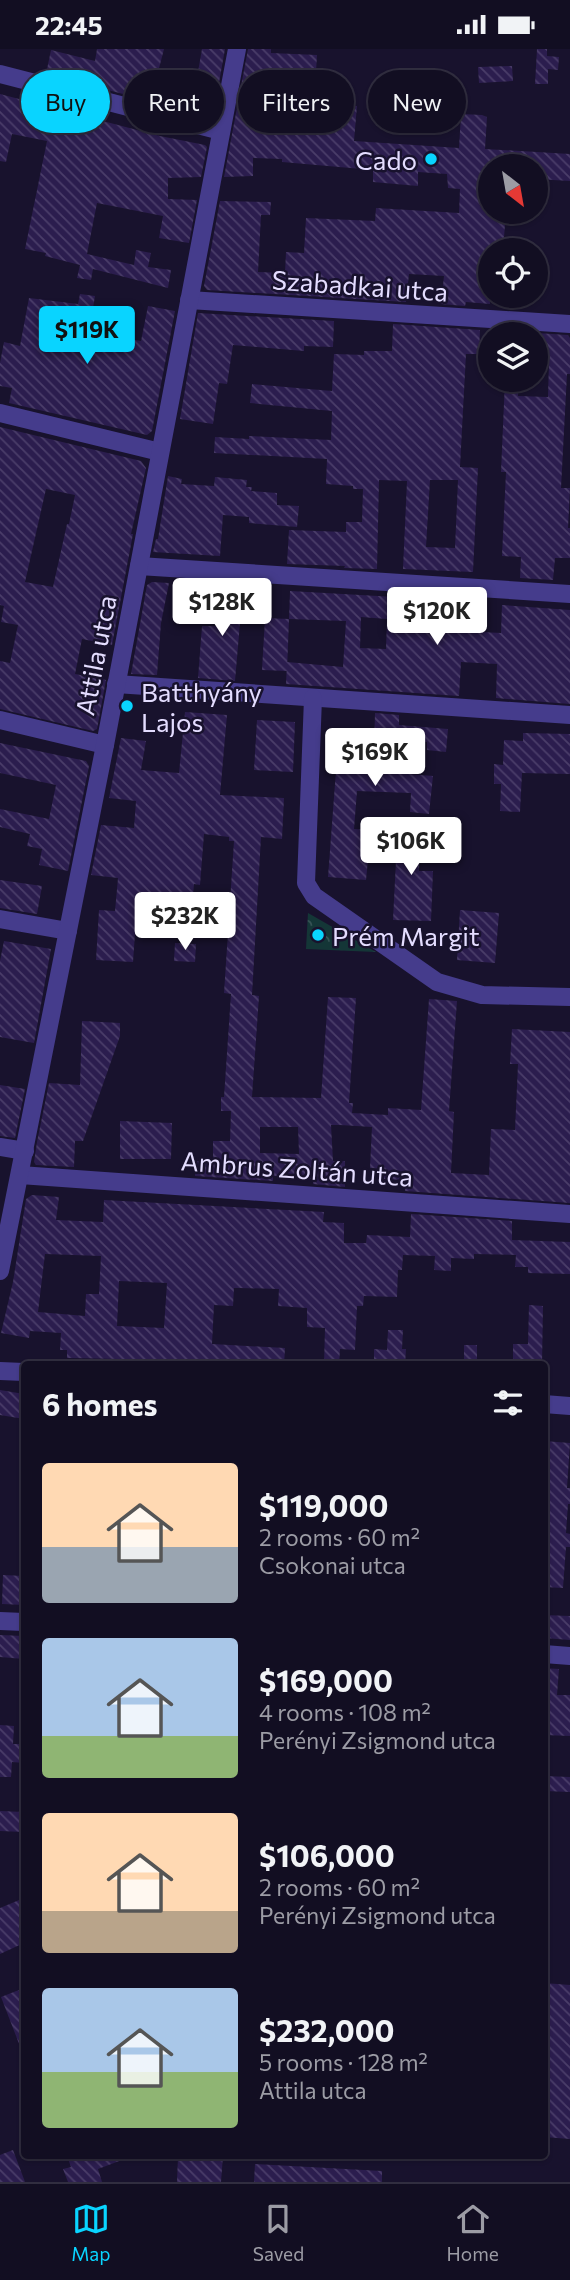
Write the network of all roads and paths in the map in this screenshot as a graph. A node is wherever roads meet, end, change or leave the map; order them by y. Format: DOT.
graph roads {
  1 [pos="237,49"];
  2 [pos="0,74"];
  3 [pos="124,106"];
  4 [pos="224,116"];
  5 [pos="221,133"];
  6 [pos="189,300"];
  7 [pos="570,324"];
  8 [pos="0,413"];
  9 [pos="160,452"];
  10 [pos="139,566"];
  11 [pos="570,594"];
  12 [pos="116,684"];
  13 [pos="313,698"];
  14 [pos="570,715"];
  15 [pos="0,720"];
  16 [pos="105,745"];
  17 [pos="0,919"];
  18 [pos="68,931"];
  19 [pos="570,997"];
  20 [pos="0,1147"];
  21 [pos="24,1151"];
  22 [pos="20,1175"];
  23 [pos="570,1214"];
  24 [pos="0,1271"];
  25 [pos="0,1371"];
  26 [pos="21,1372"];
  27 [pos="548,1404"];
  28 [pos="570,1406"];
  29 [pos="0,1621"];
  30 [pos="21,1622"];
  31 [pos="548,1654"];
  32 [pos="570,1656"];
  1 -- 4 [label="street, Attila utca"];
  2 -- 3 [label="street"];
  5 -- 6 [label="street, Attila utca"];
  6 -- 7 [label="street, Szabadkai utca"];
  6 -- 9 [label="street, Attila utca"];
  8 -- 9 [label="street"];
  9 -- 10 [label="street, Attila utca"];
  10 -- 11 [label="street"];
  10 -- 12 [label="street, Attila utca"];
  12 -- 13 [label="street"];
  12 -- 16 [label="street, Attila utca"];
  13 -- 14 [label="street"];
  13 -- 19 [label="street"];
  15 -- 16 [label="street"];
  16 -- 18 [label="street, Attila utca"];
  17 -- 18 [label="street"];
  18 -- 21 [label="street, Attila utca"];
  20 -- 21 [label="street"];
  21 -- 22 [label="street, Attila utca"];
  22 -- 23 [label="street, Ambrus Zoltán utca"];
  22 -- 24 [label="street, Attila utca"];
  25 -- 26 [label="street"];
  27 -- 28 [label="street"];
  29 -- 30 [label="street"];
  31 -- 32 [label="street"];
}
